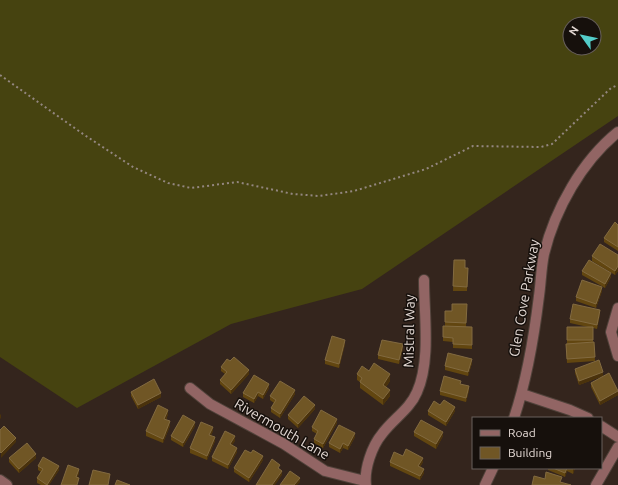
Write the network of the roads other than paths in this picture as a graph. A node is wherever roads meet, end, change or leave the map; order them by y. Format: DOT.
graph roads {
  1 [pos="618,132"];
  2 [pos="424,280"];
  3 [pos="618,308"];
  4 [pos="618,356"];
  5 [pos="190,388"];
  6 [pos="522,394"];
  7 [pos="514,417"];
  8 [pos="585,417"];
  9 [pos="602,427"];
  10 [pos="618,437"];
  11 [pos="618,447"];
  12 [pos="493,469"];
  13 [pos="0,480"];
  14 [pos="365,483"];
  15 [pos="7,485"];
  16 [pos="485,485"];
  17 [pos="596,485"];
  1 -- 6 [label="street, Glen Cove Parkway"];
  2 -- 14 [label="street, Mistral Way"];
  3 -- 4 [label="street"];
  5 -- 14 [label="street, Rivermouth Lane"];
  6 -- 7 [label="street, Glen Cove Parkway"];
  6 -- 8 [label="street"];
  9 -- 10 [label="street"];
  11 -- 17 [label="street"];
  12 -- 16 [label="street"];
  13 -- 15 [label="street"];
}
